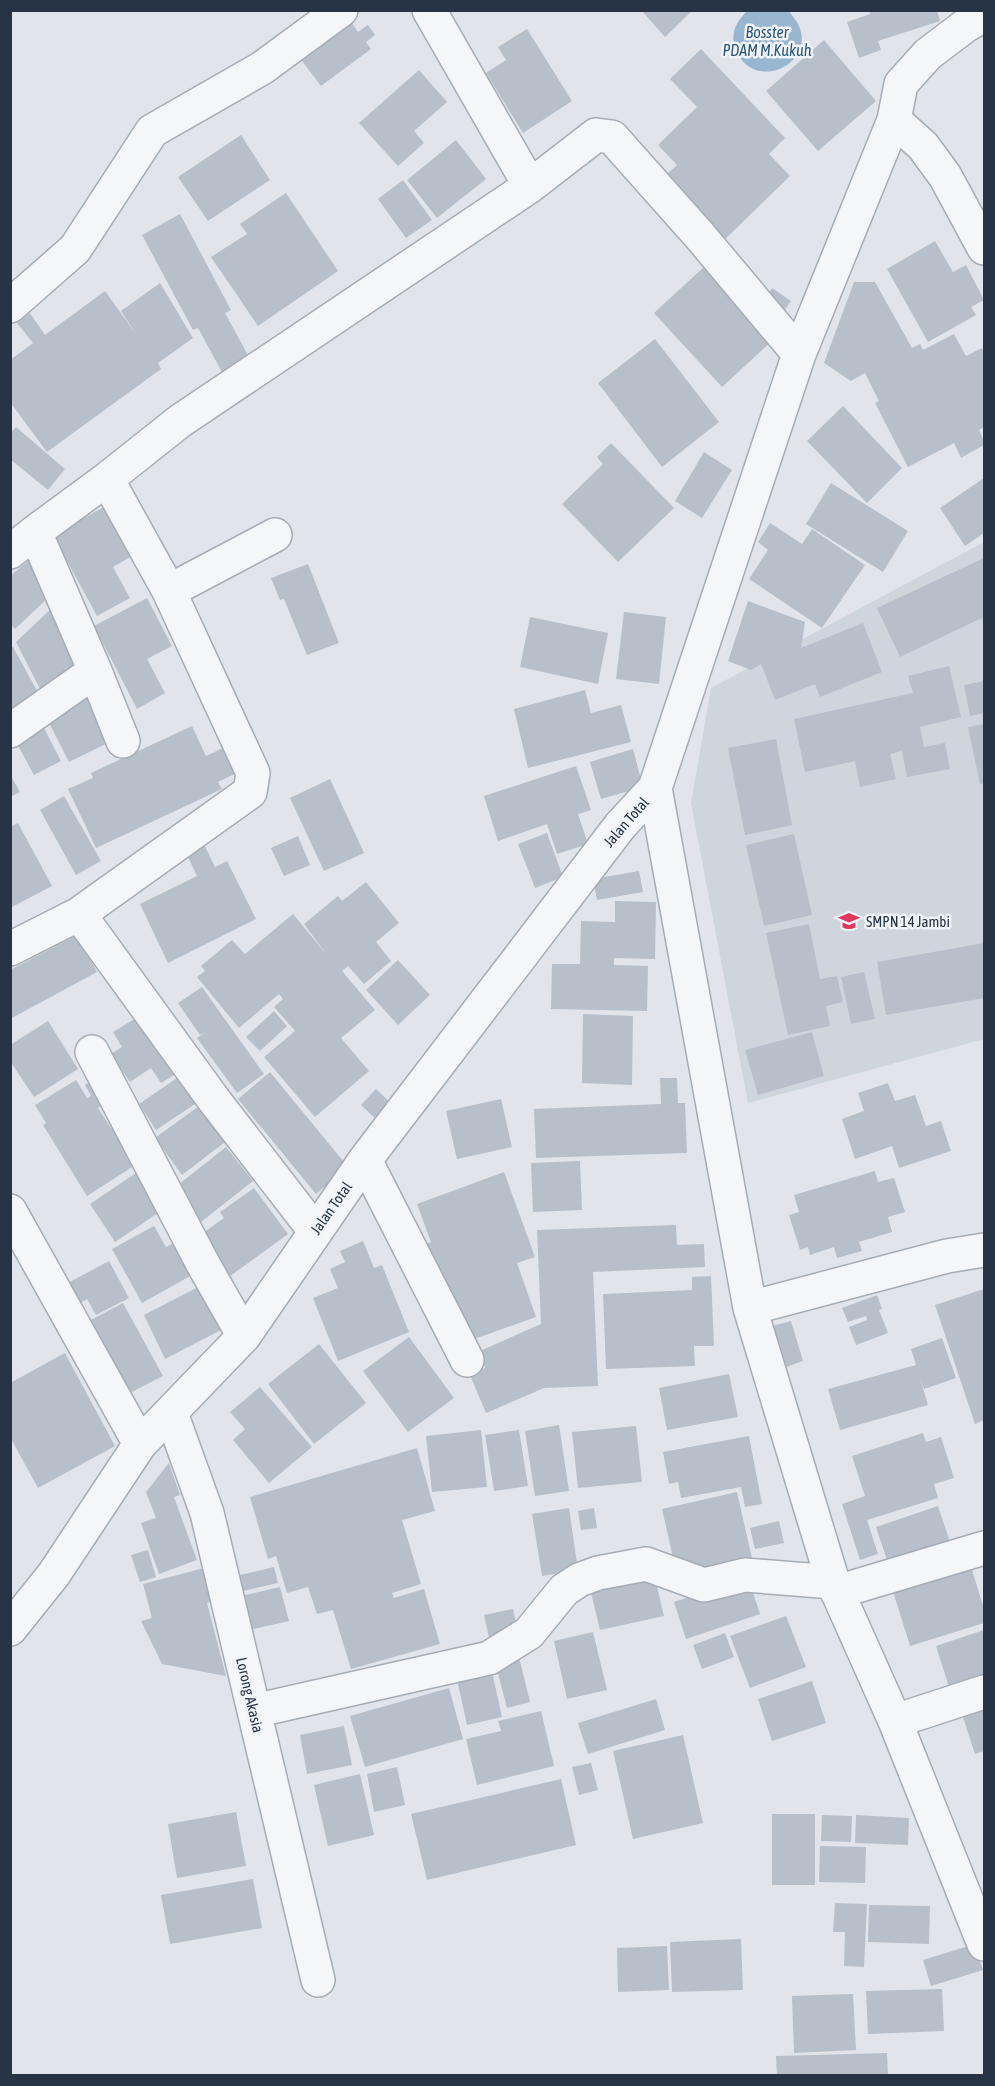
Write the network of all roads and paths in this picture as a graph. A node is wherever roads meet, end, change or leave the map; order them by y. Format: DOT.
graph roads {
  1 [pos="341,10"];
  2 [pos="429,10"];
  3 [pos="984,15"];
  4 [pos="894,120"];
  5 [pos="530,186"];
  6 [pos="984,248"];
  7 [pos="10,306"];
  8 [pos="799,354"];
  9 [pos="107,479"];
  10 [pos="275,535"];
  11 [pos="22,542"];
  12 [pos="169,591"];
  13 [pos="95,671"];
  14 [pos="10,731"];
  15 [pos="123,741"];
  16 [pos="655,788"];
  17 [pos="79,914"];
  18 [pos="10,949"];
  19 [pos="92,1052"];
  20 [pos="364,1160"];
  21 [pos="10,1211"];
  22 [pos="315,1231"];
  23 [pos="984,1250"];
  24 [pos="750,1308"];
  25 [pos="244,1336"];
  26 [pos="467,1360"];
  27 [pos="171,1413"];
  28 [pos="140,1444"];
  29 [pos="984,1548"];
  30 [pos="835,1587"];
  31 [pos="10,1629"];
  32 [pos="984,1692"];
  33 [pos="254,1711"];
  34 [pos="895,1721"];
  35 [pos="984,1944"];
  36 [pos="318,1980"];
  1 -- 7 [label="street"];
  2 -- 5 [label="street"];
  3 -- 4 [label="street"];
  4 -- 6 [label="street"];
  4 -- 8 [label="street"];
  5 -- 8 [label="street"];
  5 -- 9 [label="street"];
  8 -- 16 [label="street"];
  9 -- 11 [label="street"];
  9 -- 12 [label="street"];
  10 -- 12 [label="street"];
  11 -- 13 [label="street"];
  12 -- 17 [label="street"];
  13 -- 14 [label="street"];
  13 -- 15 [label="street"];
  16 -- 20 [label="street, Jalan Total"];
  16 -- 24 [label="street"];
  17 -- 18 [label="street"];
  17 -- 22 [label="street"];
  19 -- 25 [label="street"];
  20 -- 22 [label="street, Jalan Total"];
  20 -- 26 [label="street"];
  21 -- 28 [label="street"];
  22 -- 25 [label="street, Jalan Total"];
  23 -- 24 [label="street"];
  24 -- 30 [label="street"];
  25 -- 27 [label="street, Jalan Total"];
  27 -- 28 [label="street, Jalan Total"];
  27 -- 33 [label="street, Lorong Akasia"];
  28 -- 31 [label="street, Jalan Total"];
  29 -- 30 [label="street"];
  30 -- 33 [label="street"];
  30 -- 34 [label="street"];
  32 -- 34 [label="street"];
  33 -- 36 [label="street, Lorong Akasia"];
  34 -- 35 [label="street"];
}
